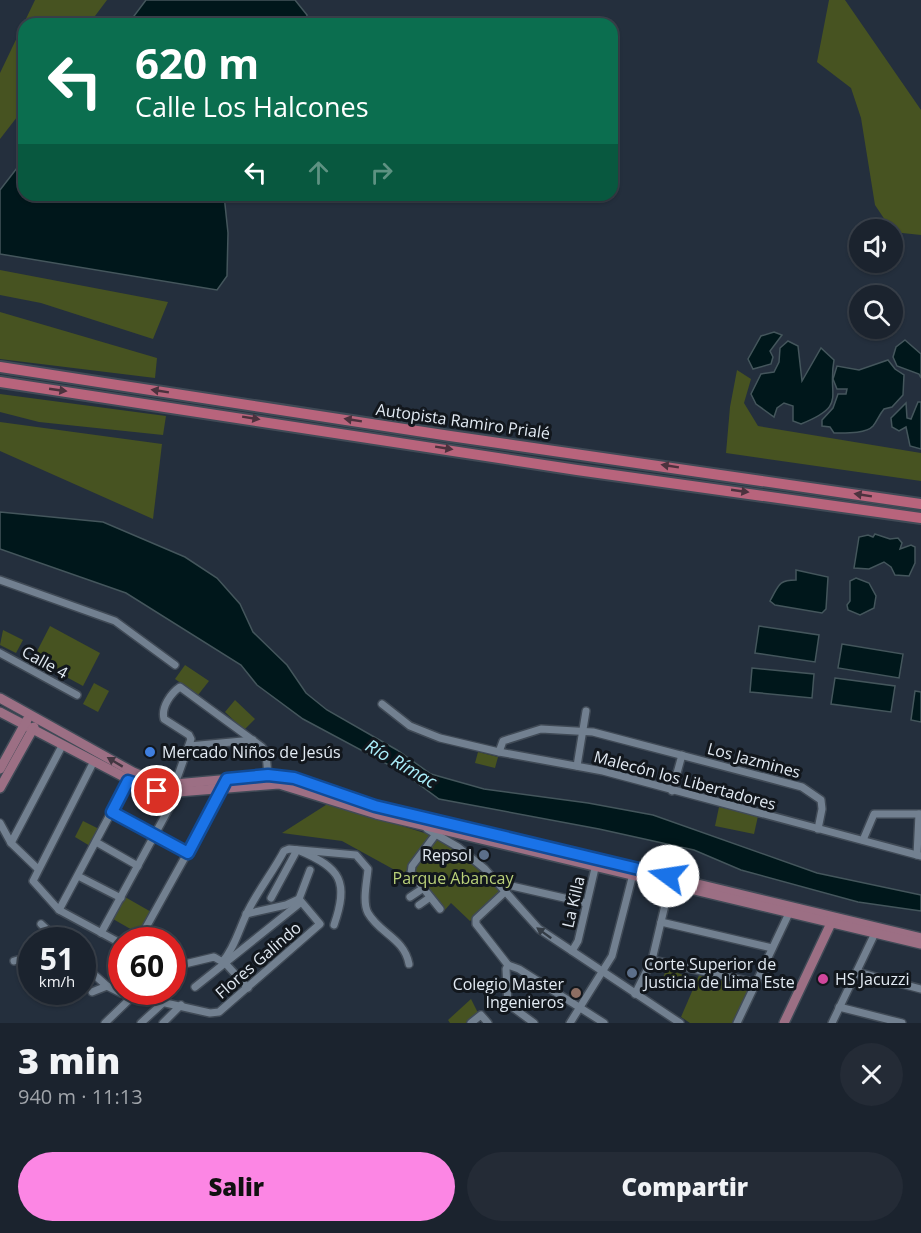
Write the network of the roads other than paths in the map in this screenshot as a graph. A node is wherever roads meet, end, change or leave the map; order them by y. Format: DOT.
graph roads {
  1 [pos="0,367"];
  2 [pos="0,382"];
  3 [pos="921,504"];
  4 [pos="921,518"];
  5 [pos="0,580"];
  6 [pos="0,652"];
  7 [pos="176,665"];
  8 [pos="77,695"];
  9 [pos="0,698"];
  10 [pos="382,704"];
  11 [pos="586,711"];
  12 [pos="0,712"];
  13 [pos="34,717"];
  14 [pos="28,728"];
  15 [pos="583,730"];
  16 [pos="253,740"];
  17 [pos="63,746"];
  18 [pos="189,746"];
  19 [pos="499,752"];
  20 [pos="682,755"];
  21 [pos="93,763"];
  22 [pos="577,766"];
  23 [pos="2,773"];
  24 [pos="268,775"];
  25 [pos="128,781"];
  26 [pos="225,783"];
  27 [pos="0,788"];
  28 [pos="177,788"];
  29 [pos="672,790"];
  30 [pos="394,811"];
  31 [pos="112,812"];
  32 [pos="920,814"];
  33 [pos="0,823"];
  34 [pos="417,823"];
  35 [pos="818,829"];
  36 [pos="436,834"];
  37 [pos="155,835"];
  38 [pos="862,840"];
  39 [pos="96,842"];
  40 [pos="11,843"];
  41 [pos="297,850"];
  42 [pos="188,853"];
  43 [pos="919,855"];
  44 [pos="596,862"];
  45 [pos="138,866"];
  46 [pos="38,869"];
  47 [pos="310,870"];
  48 [pos="633,874"];
  49 [pos="78,876"];
  50 [pos="499,883"];
  51 [pos="670,884"];
  52 [pos="422,889"];
  53 [pos="506,891"];
  54 [pos="410,897"];
  55 [pos="121,898"];
  56 [pos="272,898"];
  57 [pos="429,898"];
  58 [pos="299,901"];
  59 [pos="586,903"];
  60 [pos="419,905"];
  61 [pos="440,909"];
  62 [pos="59,910"];
  63 [pos="791,910"];
  64 [pos="246,914"];
  65 [pos="833,920"];
  66 [pos="661,922"];
  67 [pos="41,924"];
  68 [pos="334,925"];
  69 [pos="44,927"];
  70 [pos="146,927"];
  71 [pos="877,930"];
  72 [pos="101,933"];
  73 [pos="108,937"];
  74 [pos="921,938"];
  75 [pos="921,944"];
  76 [pos="772,948"];
  77 [pos="572,951"];
  78 [pos="18,960"];
  79 [pos="652,960"];
  80 [pos="14,961"];
  81 [pos="222,961"];
  82 [pos="186,963"];
  83 [pos="409,964"];
  84 [pos="508,965"];
  85 [pos="604,972"];
  86 [pos="857,972"];
  87 [pos="96,976"];
  88 [pos="756,983"];
  89 [pos="107,986"];
  90 [pos="195,987"];
  91 [pos="248,988"];
  92 [pos="921,989"];
  93 [pos="96,990"];
  94 [pos="635,994"];
  95 [pos="124,1005"];
  96 [pos="161,1005"];
  97 [pos="181,1005"];
  98 [pos="839,1007"];
  99 [pos="580,1008"];
  100 [pos="105,1023"];
  101 [pos="141,1023"];
  102 [pos="163,1023"];
  103 [pos="471,1023"];
  104 [pos="488,1023"];
  105 [pos="534,1023"];
  106 [pos="570,1023"];
  107 [pos="604,1023"];
  108 [pos="680,1023"];
  109 [pos="737,1023"];
  110 [pos="784,1023"];
  111 [pos="832,1023"];
  112 [pos="902,1023"];
  3 -- 1 [label="highway, Autopista Ramiro Prialé, one-way"];
  2 -- 4 [label="highway, Autopista Ramiro Prialé, one-way"];
  5 -- 7 [label="street"];
  6 -- 8 [label="street, Calle 4"];
  9 -- 13 [label="main road"];
  10 -- 19 [label="street, Malecón los Libertadores"];
  11 -- 15 [label="street"];
  12 -- 14 [label="main road"];
  13 -- 14 [label="main road"];
  28 -- 13 [label="main road, one-way"];
  14 -- 17 [label="main road"];
  14 -- 23 [label="main road"];
  15 -- 19 [label="street, Los Jazmines"];
  15 -- 20 [label="street, Los Jazmines"];
  15 -- 22 [label="street"];
  16 -- 18 [label="street"];
  16 -- 18 [label="street"];
  16 -- 24 [label="street"];
  17 -- 21 [label="main road"];
  17 -- 40 [label="street"];
  18 -- 28 [label="street"];
  19 -- 22 [label="street, Malecón los Libertadores"];
  20 -- 29 [label="street"];
  20 -- 35 [label="street, Los Jazmines"];
  21 -- 25 [label="main road"];
  21 -- 46 [label="street"];
  22 -- 29 [label="street, Malecón los Libertadores"];
  23 -- 27 [label="main road"];
  24 -- 26 [label="main road"];
  24 -- 30 [label="main road"];
  25 -- 28 [label="main road"];
  25 -- 31 [label="street"];
  26 -- 28 [label="main road"];
  26 -- 34 [label="main road"];
  26 -- 42 [label="street"];
  28 -- 37 [label="street"];
  29 -- 35 [label="street, Malecón los Libertadores"];
  30 -- 34 [label="street"];
  30 -- 44 [label="main road"];
  31 -- 37 [label="street"];
  31 -- 39 [label="street"];
  32 -- 38 [label="street"];
  32 -- 43 [label="street"];
  33 -- 40 [label="street"];
  34 -- 36 [label="street"];
  34 -- 44 [label="main road"];
  35 -- 38 [label="street, Malecón los Libertadores"];
  36 -- 50 [label="street"];
  36 -- 52 [label="street"];
  37 -- 42 [label="street"];
  37 -- 45 [label="street"];
  38 -- 43 [label="street, Malecón los Libertadores"];
  39 -- 45 [label="street"];
  39 -- 49 [label="street"];
  40 -- 46 [label="street"];
  41 -- 56 [label="street"];
  41 -- 64 [label="street"];
  41 -- 68 [label="street"];
  41 -- 83 [label="street"];
  42 -- 70 [label="street"];
  44 -- 48 [label="main road"];
  44 -- 59 [label="street, La Killa"];
  44 -- 63 [label="main road"];
  45 -- 55 [label="street"];
  46 -- 62 [label="street"];
  47 -- 58 [label="street"];
  48 -- 51 [label="main road"];
  48 -- 85 [label="street"];
  49 -- 55 [label="street"];
  49 -- 62 [label="street"];
  50 -- 53 [label="street"];
  50 -- 59 [label="street"];
  51 -- 63 [label="main road"];
  51 -- 66 [label="street"];
  52 -- 54 [label="street"];
  52 -- 57 [label="street"];
  77 -- 53 [label="street, one-way"];
  53 -- 84 [label="street"];
  55 -- 72 [label="street"];
  57 -- 60 [label="street"];
  57 -- 61 [label="street"];
  58 -- 64 [label="street"];
  58 -- 81 [label="street"];
  58 -- 91 [label="street, Flores Galindo"];
  59 -- 77 [label="street, La Killa"];
  62 -- 72 [label="street"];
  63 -- 65 [label="main road"];
  63 -- 76 [label="street"];
  64 -- 81 [label="street"];
  65 -- 71 [label="main road"];
  65 -- 110 [label="main road"];
  66 -- 76 [label="street"];
  66 -- 79 [label="street"];
  67 -- 69 [label="street"];
  71 -- 74 [label="main road"];
  71 -- 75 [label="main road"];
  71 -- 86 [label="street"];
  72 -- 73 [label="street"];
  76 -- 88 [label="street"];
  77 -- 85 [label="street"];
  78 -- 80 [label="street"];
  79 -- 88 [label="street"];
  79 -- 94 [label="street"];
  81 -- 82 [label="street"];
  81 -- 90 [label="street"];
  81 -- 91 [label="street"];
  84 -- 99 [label="street"];
  84 -- 105 [label="street"];
  85 -- 94 [label="street"];
  85 -- 99 [label="street"];
  86 -- 92 [label="street"];
  86 -- 98 [label="street"];
  87 -- 89 [label="street, Flores Galindo"];
  88 -- 109 [label="street"];
  89 -- 93 [label="street"];
  91 -- 97 [label="street, Flores Galindo"];
  94 -- 108 [label="street"];
  95 -- 100 [label="street"];
  96 -- 101 [label="street"];
  97 -- 102 [label="street"];
  98 -- 111 [label="street"];
  98 -- 112 [label="street"];
  99 -- 106 [label="street"];
  99 -- 107 [label="street"];
  103 -- 104 [label="street"];
}
